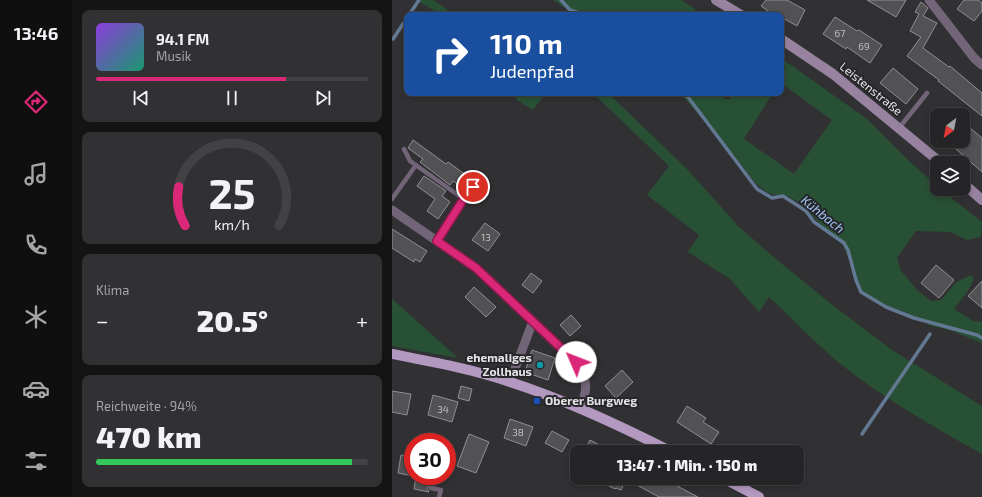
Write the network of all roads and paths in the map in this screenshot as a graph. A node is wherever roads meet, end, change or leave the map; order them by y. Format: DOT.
graph roads {
  1 [pos="716,0"];
  2 [pos="929,0"];
  3 [pos="736,12"];
  4 [pos="784,41"];
  5 [pos="982,66"];
  6 [pos="927,93"];
  7 [pos="899,128"];
  8 [pos="404,149"];
  9 [pos="933,156"];
  10 [pos="416,165"];
  11 [pos="473,187"];
  12 [pos="970,189"];
  13 [pos="392,199"];
  14 [pos="463,200"];
  15 [pos="982,200"];
  16 [pos="392,210"];
  17 [pos="437,241"];
  18 [pos="533,321"];
  19 [pos="392,354"];
  20 [pos="510,382"];
  21 [pos="580,408"];
  22 [pos="657,445"];
  23 [pos="736,485"];
  24 [pos="431,488"];
  25 [pos="439,497"];
  26 [pos="759,497"];
  1 -- 3 [label="main road"];
  2 -- 5 [label="street"];
  4 -- 7 [label="main road, Leistenstraße"];
  6 -- 7 [label="lane"];
  7 -- 9 [label="main road, Leistenstraße"];
  8 -- 10 [label="lane"];
  10 -- 13 [label="lane"];
  10 -- 14 [label="lane"];
  11 -- 14 [label="lane"];
  12 -- 15 [label="main road"];
  14 -- 17 [label="lane"];
  16 -- 17 [label="street"];
  17 -- 18 [label="street"];
  18 -- 20 [label="street"];
  18 -- 21 [label="street"];
  19 -- 20 [label="main road"];
  20 -- 21 [label="main road"];
  21 -- 22 [label="main road"];
  23 -- 26 [label="main road"];
  24 -- 25 [label="lane"];
}
